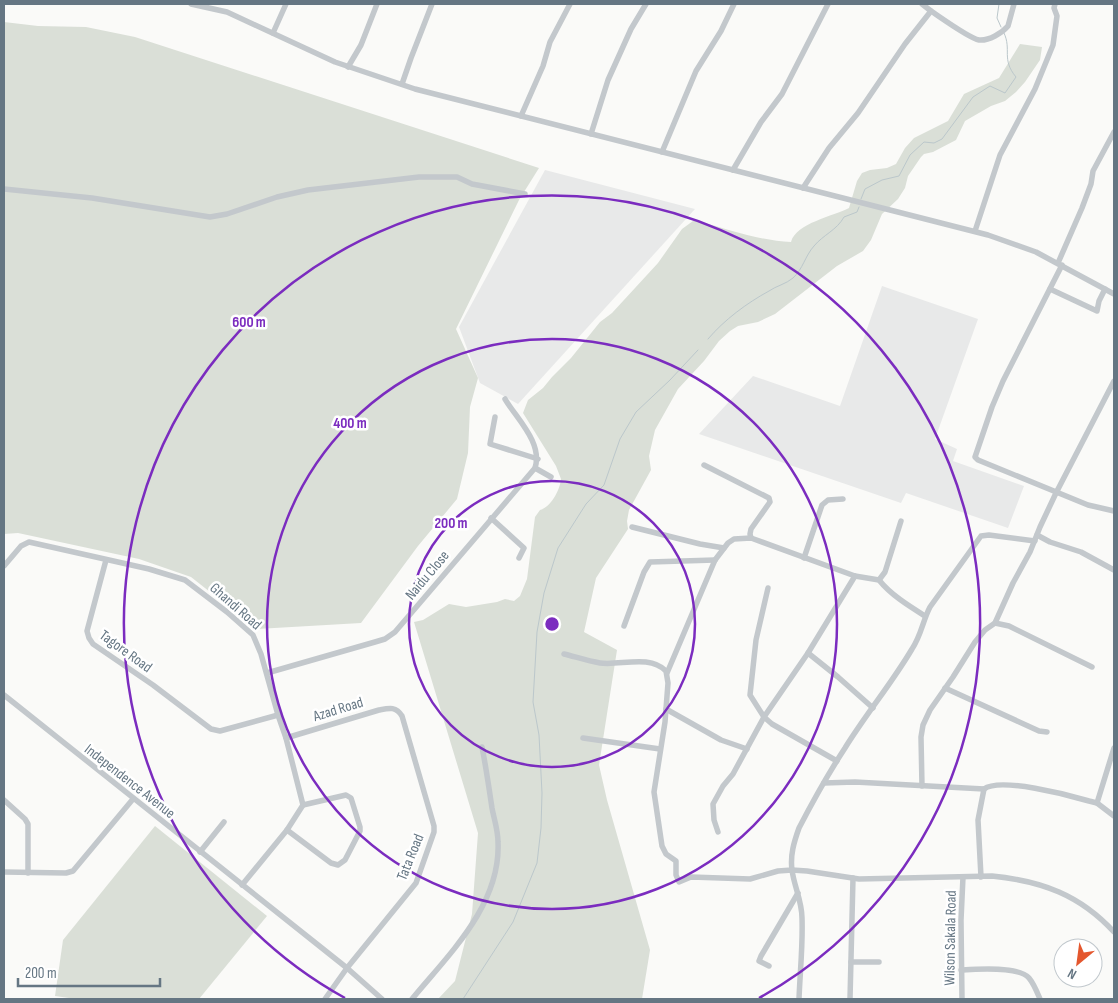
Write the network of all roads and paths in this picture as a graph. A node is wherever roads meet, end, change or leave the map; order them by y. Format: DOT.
graph roads {
  1 [pos="191,4"];
  2 [pos="286,4"];
  3 [pos="376,4"];
  4 [pos="432,4"];
  5 [pos="570,4"];
  6 [pos="646,4"];
  7 [pos="734,4"];
  8 [pos="828,4"];
  9 [pos="922,4"];
  10 [pos="1014,4"];
  11 [pos="1056,4"];
  12 [pos="209,6"];
  13 [pos="931,11"];
  14 [pos="273,33"];
  15 [pos="348,67"];
  16 [pos="402,84"];
  17 [pos="521,116"];
  18 [pos="1114,132"];
  19 [pos="591,134"];
  20 [pos="662,152"];
  21 [pos="733,170"];
  22 [pos="803,188"];
  23 [pos="4,190"];
  24 [pos="525,194"];
  25 [pos="975,231"];
  26 [pos="1060,264"];
  27 [pos="1050,289"];
  28 [pos="1105,289"];
  29 [pos="1114,294"];
  30 [pos="1114,381"];
  31 [pos="505,399"];
  32 [pos="495,417"];
  33 [pos="538,459"];
  34 [pos="704,465"];
  35 [pos="535,468"];
  36 [pos="551,477"];
  37 [pos="1056,493"];
  38 [pos="842,499"];
  39 [pos="1113,510"];
  40 [pos="491,518"];
  41 [pos="901,521"];
  42 [pos="632,527"];
  43 [pos="751,538"];
  44 [pos="1036,538"];
  45 [pos="724,548"];
  46 [pos="519,558"];
  47 [pos="804,558"];
  48 [pos="106,560"];
  49 [pos="715,560"];
  50 [pos="4,566"];
  51 [pos="1114,570"];
  52 [pos="855,576"];
  53 [pos="879,580"];
  54 [pos="768,588"];
  55 [pos="925,616"];
  56 [pos="995,622"];
  57 [pos="624,626"];
  58 [pos="808,653"];
  59 [pos="564,654"];
  60 [pos="1092,667"];
  61 [pos="267,673"];
  62 [pos="667,673"];
  63 [pos="945,688"];
  64 [pos="4,696"];
  65 [pos="873,708"];
  66 [pos="666,709"];
  67 [pos="397,710"];
  68 [pos="278,715"];
  69 [pos="764,717"];
  70 [pos="1047,732"];
  71 [pos="286,738"];
  72 [pos="582,738"];
  73 [pos="482,747"];
  74 [pos="1114,748"];
  75 [pos="660,749"];
  76 [pos="746,749"];
  77 [pos="837,760"];
  78 [pos="824,783"];
  79 [pos="922,786"];
  80 [pos="984,789"];
  81 [pos="133,799"];
  82 [pos="4,800"];
  83 [pos="1096,804"];
  84 [pos="303,805"];
  85 [pos="1114,816"];
  86 [pos="224,822"];
  87 [pos="287,830"];
  88 [pos="718,832"];
  89 [pos="200,852"];
  90 [pos="792,870"];
  91 [pos="4,872"];
  92 [pos="28,872"];
  93 [pos="963,877"];
  94 [pos="981,877"];
  95 [pos="853,878"];
  96 [pos="242,885"];
  97 [pos="798,893"];
  98 [pos="1114,932"];
  99 [pos="851,962"];
  100 [pos="879,962"];
  101 [pos="769,966"];
  102 [pos="347,968"];
  103 [pos="961,970"];
  104 [pos="324,999"];
  105 [pos="382,999"];
  106 [pos="412,999"];
  107 [pos="799,999"];
  108 [pos="850,999"];
  109 [pos="962,999"];
  110 [pos="1040,999"];
  1 -- 12 [label="street"];
  2 -- 14 [label="street"];
  3 -- 15 [label="street"];
  4 -- 16 [label="street"];
  5 -- 17 [label="street"];
  6 -- 19 [label="street"];
  7 -- 20 [label="street"];
  8 -- 21 [label="street"];
  9 -- 13 [label="street"];
  10 -- 13 [label="street"];
  11 -- 25 [label="street"];
  12 -- 14 [label="street"];
  13 -- 22 [label="street"];
  14 -- 15 [label="street"];
  15 -- 16 [label="street"];
  16 -- 17 [label="street"];
  17 -- 19 [label="street"];
  18 -- 26 [label="street"];
  19 -- 20 [label="street"];
  20 -- 21 [label="street"];
  21 -- 22 [label="street"];
  22 -- 25 [label="street"];
  23 -- 24 [label="street"];
  25 -- 26 [label="street"];
  26 -- 27 [label="street"];
  26 -- 28 [label="street"];
  27 -- 28 [label="street"];
  27 -- 37 [label="street"];
  28 -- 29 [label="street"];
  30 -- 37 [label="street"];
  31 -- 33 [label="street"];
  32 -- 33 [label="street"];
  33 -- 35 [label="street, Naidu Close"];
  34 -- 43 [label="street"];
  35 -- 36 [label="street"];
  35 -- 40 [label="street, Naidu Close"];
  37 -- 39 [label="street"];
  37 -- 44 [label="street"];
  38 -- 47 [label="street"];
  40 -- 46 [label="street"];
  40 -- 61 [label="street, Naidu Close"];
  41 -- 53 [label="street"];
  42 -- 45 [label="street"];
  43 -- 45 [label="street"];
  43 -- 47 [label="street"];
  44 -- 51 [label="street"];
  44 -- 55 [label="street"];
  44 -- 56 [label="street"];
  45 -- 49 [label="street"];
  47 -- 52 [label="street"];
  48 -- 50 [label="street, Ghandi Road"];
  48 -- 61 [label="street, Ghandi Road"];
  48 -- 68 [label="street, Tagore Road"];
  49 -- 57 [label="street"];
  49 -- 62 [label="street"];
  52 -- 53 [label="street"];
  52 -- 58 [label="street"];
  53 -- 55 [label="street"];
  54 -- 69 [label="street"];
  55 -- 65 [label="street"];
  56 -- 60 [label="street"];
  56 -- 63 [label="street"];
  58 -- 65 [label="street"];
  58 -- 69 [label="street"];
  59 -- 62 [label="street"];
  61 -- 68 [label="street, Ghandi Road"];
  62 -- 66 [label="street"];
  63 -- 70 [label="street"];
  63 -- 79 [label="street"];
  64 -- 81 [label="street, Independence Avenue"];
  65 -- 77 [label="street"];
  66 -- 75 [label="street"];
  66 -- 76 [label="street"];
  67 -- 71 [label="street, Azad Road"];
  67 -- 102 [label="street, Tata Road"];
  68 -- 71 [label="street, Ghandi Road"];
  69 -- 76 [label="street"];
  69 -- 77 [label="street"];
  71 -- 84 [label="street, Ghandi Road"];
  72 -- 75 [label="street"];
  73 -- 106 [label="street"];
  74 -- 83 [label="street"];
  75 -- 90 [label="street"];
  76 -- 88 [label="street"];
  77 -- 78 [label="street"];
  78 -- 79 [label="street"];
  78 -- 90 [label="street"];
  79 -- 80 [label="street"];
  80 -- 83 [label="street"];
  80 -- 94 [label="street"];
  81 -- 89 [label="street, Independence Avenue"];
  81 -- 92 [label="street"];
  82 -- 92 [label="street"];
  83 -- 85 [label="street"];
  84 -- 87 [label="street"];
  84 -- 87 [label="street"];
  86 -- 89 [label="street"];
  87 -- 96 [label="street"];
  89 -- 96 [label="street, Independence Avenue"];
  90 -- 95 [label="street"];
  90 -- 97 [label="street"];
  91 -- 92 [label="street"];
  93 -- 94 [label="street"];
  93 -- 95 [label="street"];
  93 -- 103 [label="street, Wilson Sakala Road"];
  94 -- 98 [label="street"];
  95 -- 99 [label="street"];
  96 -- 102 [label="street, Independence Avenue"];
  97 -- 101 [label="street"];
  97 -- 107 [label="street"];
  99 -- 100 [label="street"];
  99 -- 108 [label="street"];
  102 -- 104 [label="street, Tata Road"];
  102 -- 105 [label="street, Independence Avenue"];
  103 -- 109 [label="street, Wilson Sakala Road"];
  103 -- 110 [label="street"];
}
